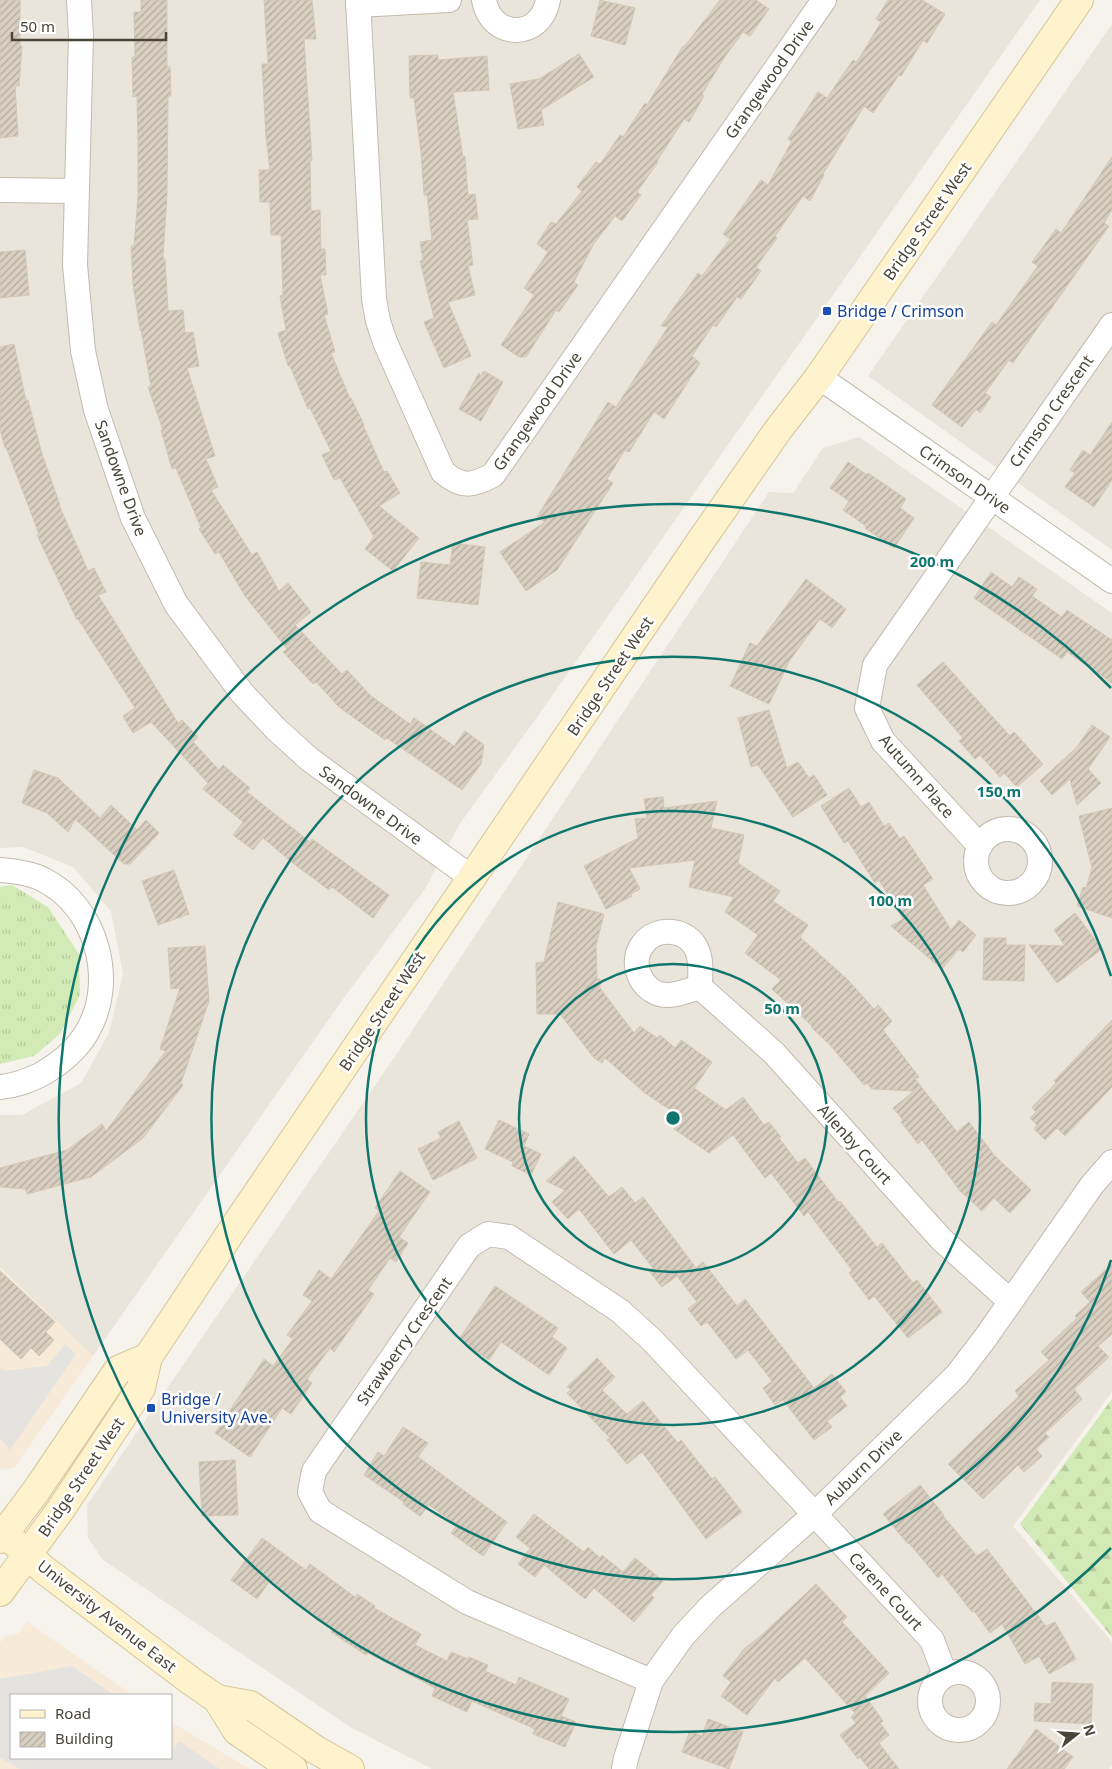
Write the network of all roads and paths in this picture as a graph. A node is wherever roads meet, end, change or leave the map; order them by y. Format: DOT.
graph roads {
  1 [pos="79,0"];
  2 [pos="449,0"];
  3 [pos="484,0"];
  4 [pos="548,0"];
  5 [pos="824,0"];
  6 [pos="1079,0"];
  7 [pos="358,3"];
  8 [pos="0,190"];
  9 [pos="76,191"];
  10 [pos="1112,325"];
  11 [pos="819,377"];
  12 [pos="991,497"];
  13 [pos="1112,581"];
  14 [pos="980,846"];
  15 [pos="0,870"];
  16 [pos="472,878"];
  17 [pos="700,988"];
  18 [pos="0,1087"];
  19 [pos="1112,1162"];
  20 [pos="1010,1302"];
  21 [pos="148,1357"];
  22 [pos="815,1514"];
  23 [pos="1,1534"];
  24 [pos="28,1554"];
  25 [pos="0,1592"];
  26 [pos="945,1675"];
  27 [pos="651,1681"];
  28 [pos="217,1699"];
  29 [pos="293,1769"];
  30 [pos="350,1769"];
  31 [pos="624,1769"];
  1 -- 9 [label="street, Sandowne Drive"];
  2 -- 7 [label="street"];
  3 -- 4 [label="street"];
  5 -- 7 [label="street, Grangewood Drive"];
  6 -- 11 [label="main road, Bridge Street West"];
  8 -- 9 [label="street"];
  9 -- 16 [label="street, Sandowne Drive"];
  10 -- 12 [label="street, Crimson Crescent"];
  11 -- 12 [label="street, Crimson Drive"];
  11 -- 16 [label="main road, Bridge Street West"];
  12 -- 13 [label="street, Crimson Drive"];
  12 -- 14 [label="street, Autumn Place"];
  15 -- 18 [label="street"];
  16 -- 21 [label="main road, Bridge Street West"];
  17 -- 20 [label="street, Allenby Court"];
  19 -- 20 [label="street, Auburn Drive"];
  20 -- 22 [label="street, Auburn Drive"];
  21 -- 23 [label="main road, Bridge Street West"];
  21 -- 24 [label="main road, Bridge Street West"];
  22 -- 26 [label="street, Carene Court"];
  22 -- 27 [label="street, Auburn Drive"];
  22 -- 27 [label="street, Strawberry Crescent"];
  23 -- 24 [label="main road, University Avenue East"];
  24 -- 25 [label="main road, Bridge Street West"];
  24 -- 28 [label="main road, University Avenue East"];
  27 -- 31 [label="street, Auburn Drive"];
  28 -- 29 [label="main road, University Avenue East"];
  28 -- 30 [label="main road, University Avenue East"];
}
